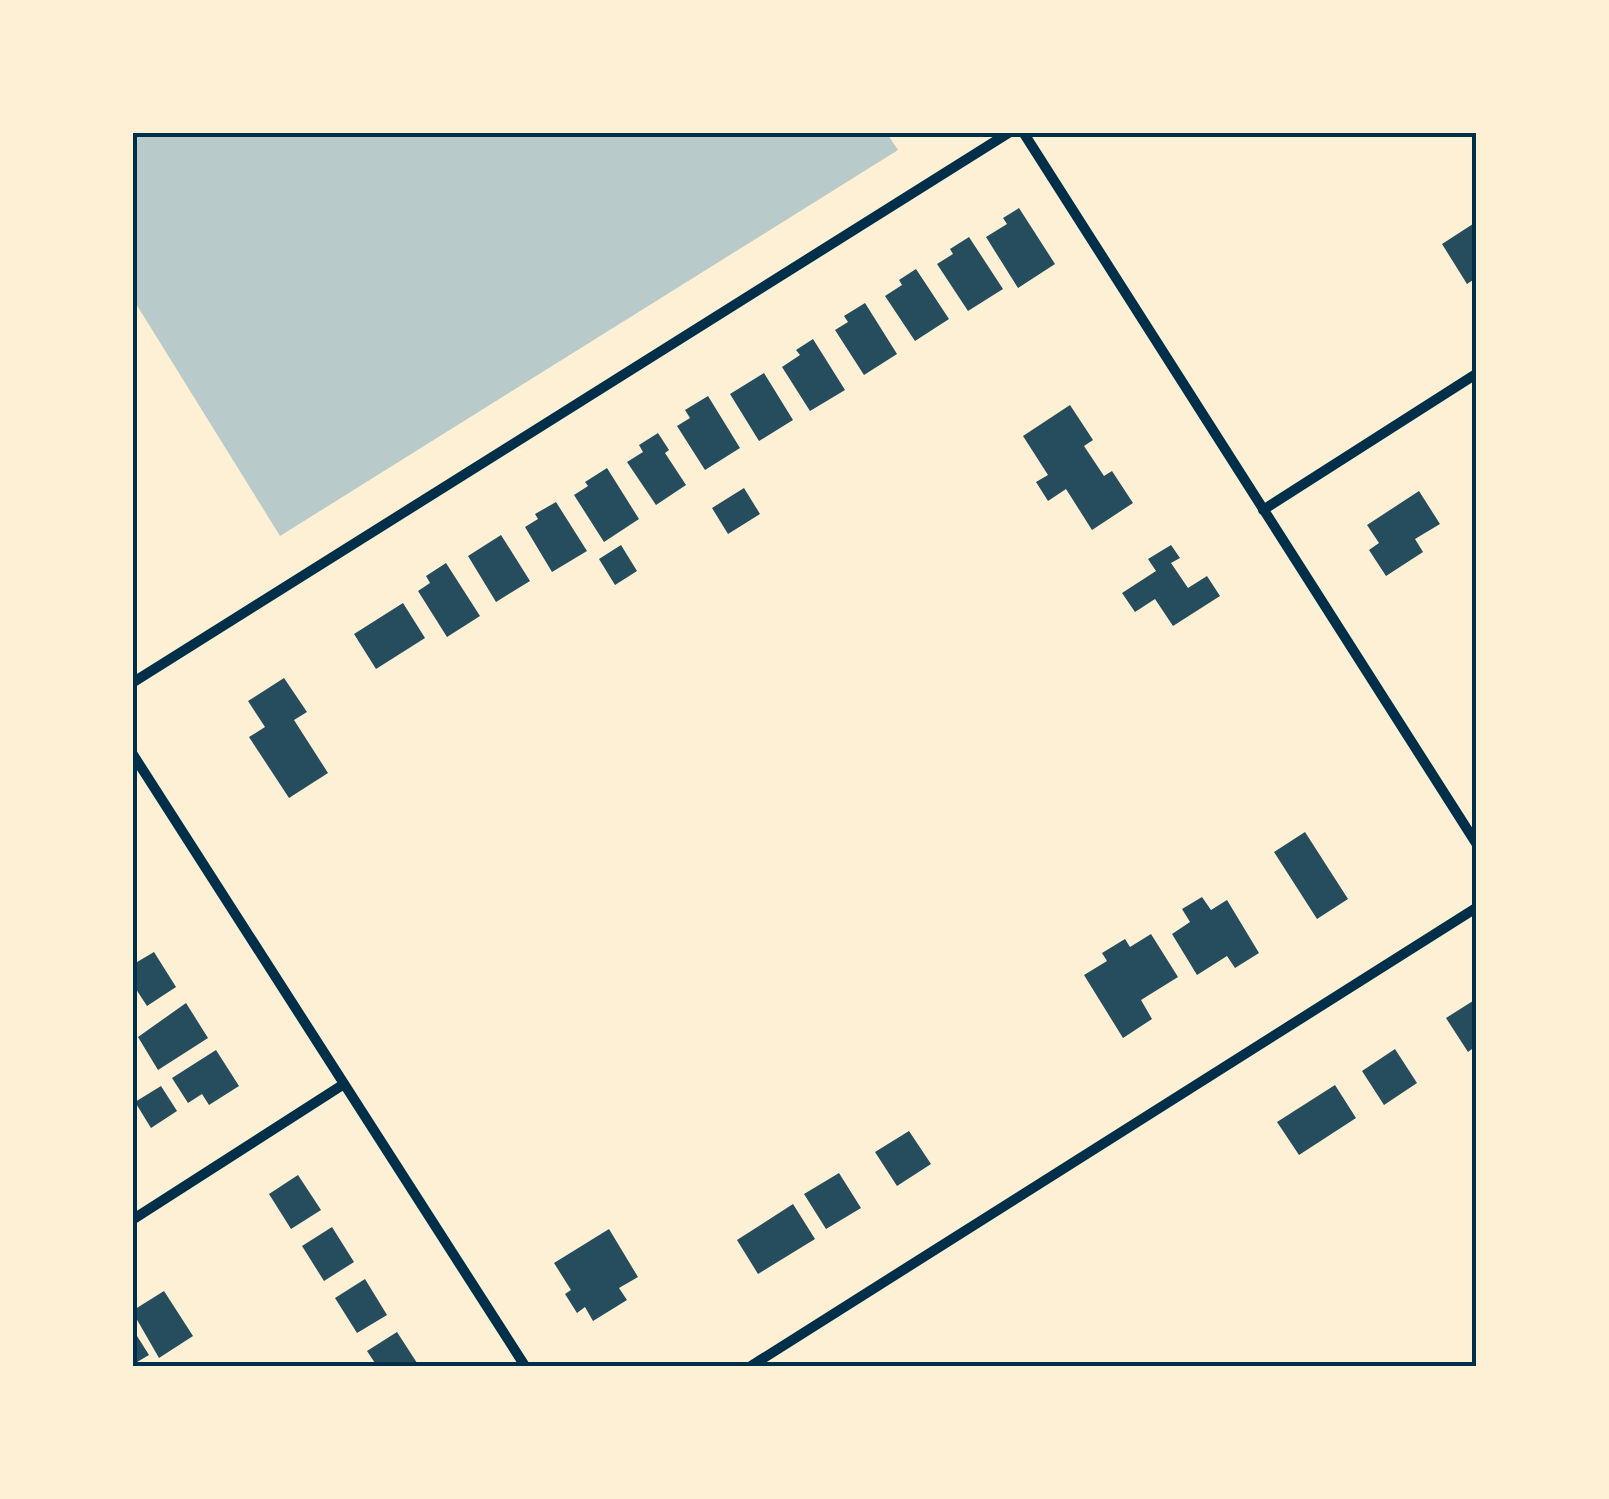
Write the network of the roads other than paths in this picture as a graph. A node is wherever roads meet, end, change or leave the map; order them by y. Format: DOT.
graph roads {
  1 [pos="1010,132"];
  2 [pos="1023,132"];
  3 [pos="1476,374"];
  4 [pos="1263,510"];
  5 [pos="132,683"];
  6 [pos="132,754"];
  7 [pos="1476,843"];
  8 [pos="1476,908"];
  9 [pos="344,1084"];
  10 [pos="132,1220"];
  11 [pos="525,1366"];
  12 [pos="751,1366"];
  1 -- 5 [label="street"];
  2 -- 4 [label="street"];
  3 -- 4 [label="street"];
  4 -- 7 [label="street"];
  6 -- 9 [label="street"];
  8 -- 12 [label="street"];
  9 -- 10 [label="street"];
  9 -- 11 [label="street"];
}
